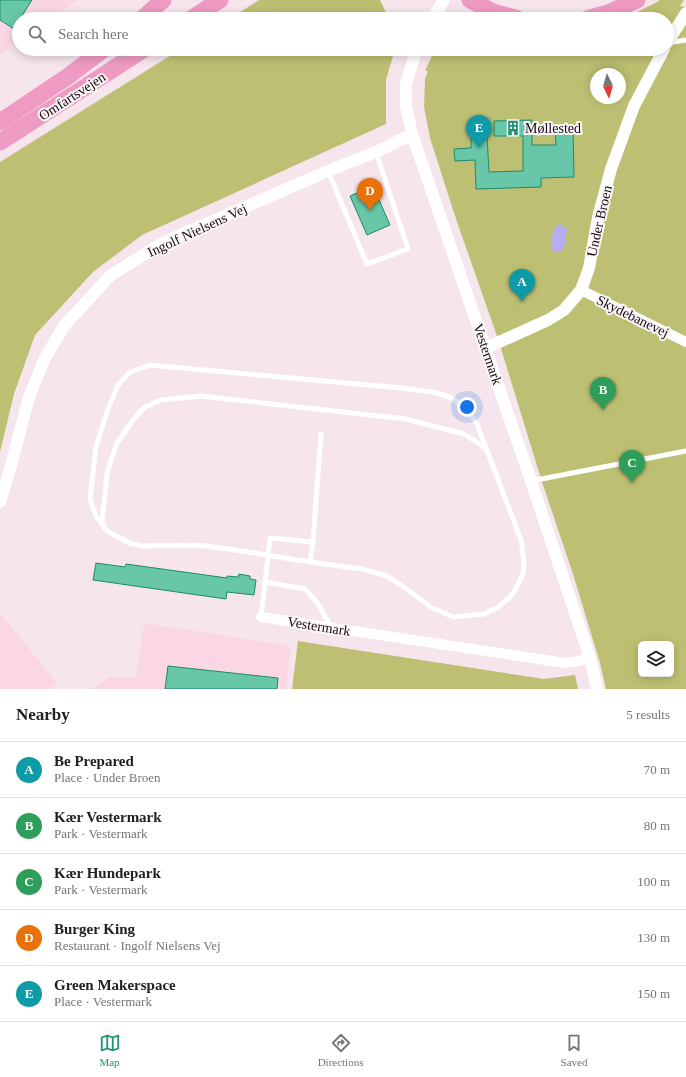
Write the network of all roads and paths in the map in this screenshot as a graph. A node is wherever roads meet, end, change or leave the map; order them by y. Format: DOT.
graph roads {
  1 [pos="163,0"];
  2 [pos="220,0"];
  3 [pos="444,0"];
  4 [pos="470,0"];
  5 [pos="637,0"];
  6 [pos="150,12"];
  7 [pos="202,12"];
  8 [pos="436,12"];
  9 [pos="493,12"];
  10 [pos="610,12"];
  11 [pos="686,13"];
  12 [pos="674,32"];
  13 [pos="686,40"];
  14 [pos="674,42"];
  15 [pos="95,56"];
  16 [pos="133,56"];
  17 [pos="414,56"];
  18 [pos="660,56"];
  19 [pos="0,122"];
  20 [pos="412,134"];
  21 [pos="0,142"];
  22 [pos="376,152"];
  23 [pos="328,171"];
  24 [pos="581,290"];
  25 [pos="686,342"];
  26 [pos="486,348"];
  27 [pos="321,434"];
  28 [pos="486,448"];
  29 [pos="686,451"];
  30 [pos="531,481"];
  31 [pos="0,502"];
  32 [pos="102,523"];
  33 [pos="313,542"];
  34 [pos="268,555"];
  35 [pos="310,562"];
  36 [pos="265,582"];
  37 [pos="261,617"];
  38 [pos="332,628"];
  39 [pos="590,658"];
  40 [pos="597,689"];
  1 -- 6 [label="highway"];
  2 -- 7 [label="highway"];
  3 -- 8 [label="street"];
  4 -- 9 [label="highway"];
  5 -- 10 [label="highway"];
  11 -- 12 [label="street"];
  13 -- 14 [label="lane"];
  15 -- 19 [label="highway"];
  16 -- 21 [label="highway, Omfartsvejen"];
  17 -- 20 [label="street, Vestermark"];
  18 -- 24 [label="street, Under Broen"];
  20 -- 22 [label="street, Ingolf Nielsens Vej"];
  20 -- 26 [label="street, Vestermark"];
  22 -- 23 [label="street, Ingolf Nielsens Vej"];
  22 -- 23 [label="lane"];
  23 -- 31 [label="street, Ingolf Nielsens Vej"];
  24 -- 25 [label="street, Skydebanevej"];
  24 -- 26 [label="street, Under Broen"];
  26 -- 30 [label="street, Vestermark"];
  27 -- 33 [label="lane"];
  28 -- 32 [label="lane"];
  28 -- 32 [label="lane"];
  28 -- 35 [label="lane"];
  29 -- 30 [label="lane"];
  30 -- 39 [label="street, Vestermark"];
  32 -- 34 [label="lane"];
  33 -- 34 [label="lane"];
  33 -- 35 [label="lane"];
  34 -- 35 [label="lane"];
  34 -- 36 [label="lane"];
  36 -- 37 [label="lane"];
  36 -- 38 [label="lane"];
  37 -- 38 [label="street, Vestermark"];
  38 -- 39 [label="street, Vestermark"];
  39 -- 40 [label="street, Vestermark"];
}
